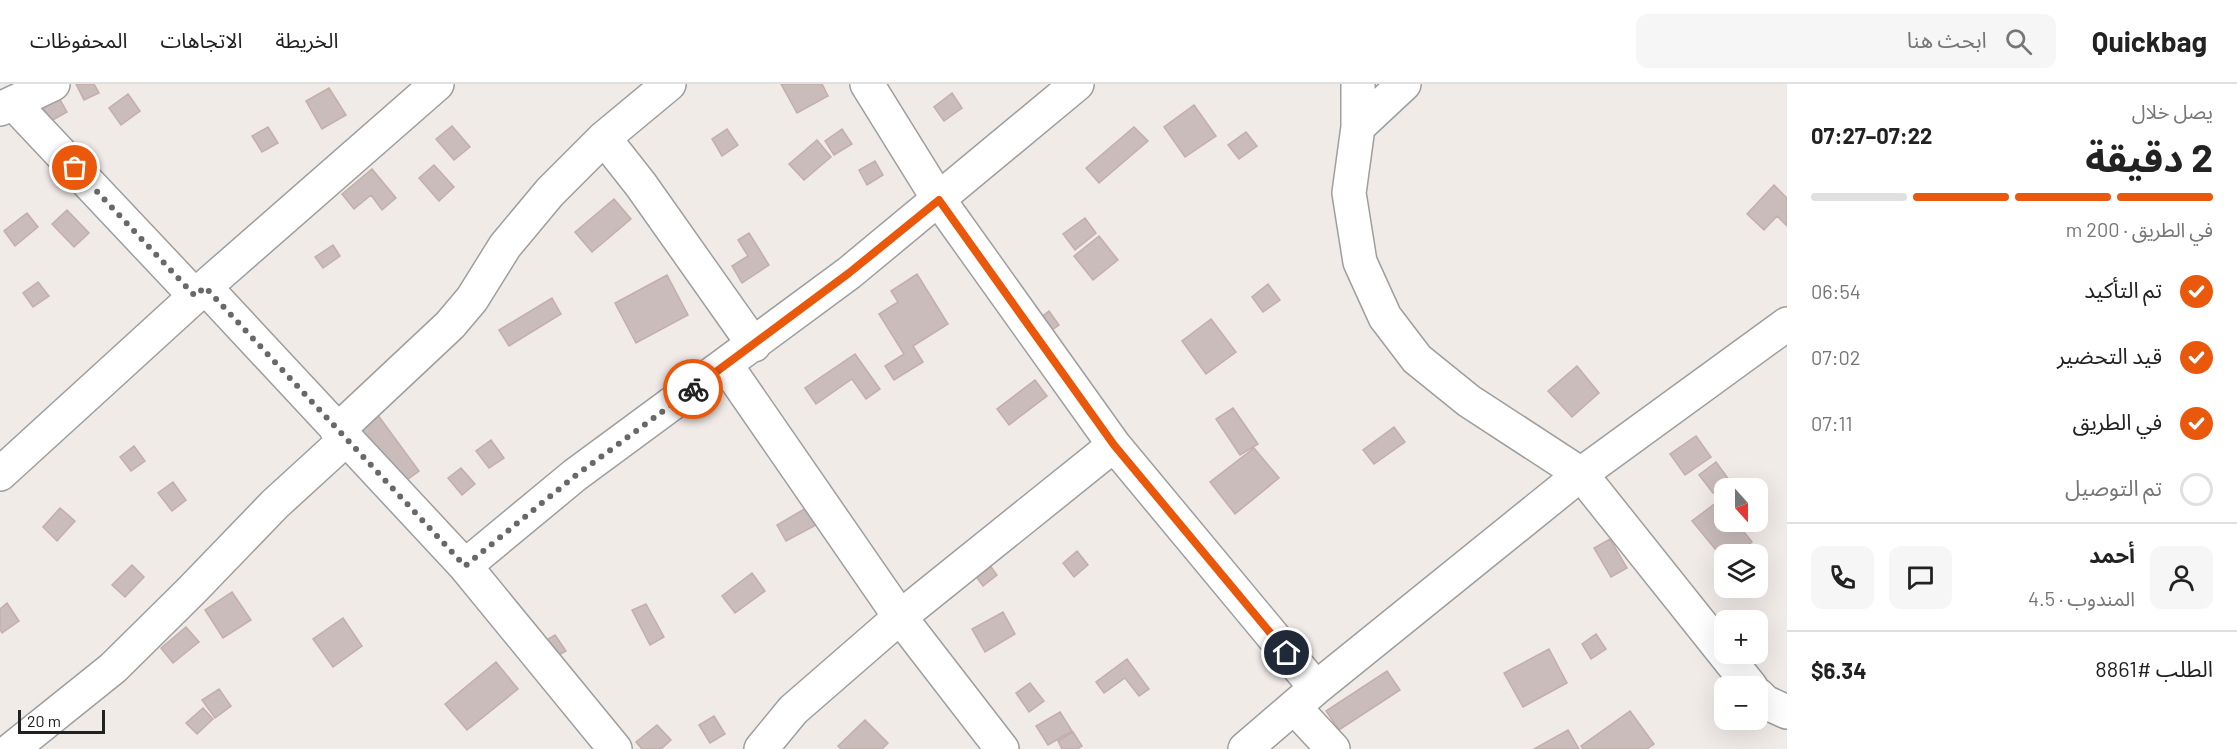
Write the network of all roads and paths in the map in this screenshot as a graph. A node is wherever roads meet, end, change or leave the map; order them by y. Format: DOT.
graph roads {
  1 [pos="53,84"];
  2 [pos="437,84"];
  3 [pos="669,84"];
  4 [pos="867,84"];
  5 [pos="1077,84"];
  6 [pos="1358,84"];
  7 [pos="1404,84"];
  8 [pos="7,106"];
  9 [pos="1358,127"];
  10 [pos="604,138"];
  11 [pos="939,200"];
  12 [pos="200,292"];
  13 [pos="1787,324"];
  14 [pos="754,345"];
  15 [pos="726,365"];
  16 [pos="341,435"];
  17 [pos="1114,445"];
  18 [pos="0,474"];
  19 [pos="1581,474"];
  20 [pos="465,566"];
  21 [pos="900,617"];
  22 [pos="1742,676"];
  23 [pos="1305,698"];
  24 [pos="1768,703"];
  25 [pos="1787,712"];
  26 [pos="12,749"];
  27 [pos="615,749"];
  28 [pos="761,749"];
  29 [pos="1002,749"];
  30 [pos="1245,749"];
  31 [pos="1333,749"];
  1 -- 8 [label="street"];
  2 -- 12 [label="street"];
  3 -- 10 [label="street"];
  4 -- 11 [label="street"];
  5 -- 11 [label="street"];
  6 -- 9 [label="street"];
  7 -- 9 [label="street"];
  8 -- 12 [label="street"];
  9 -- 19 [label="street"];
  10 -- 14 [label="street"];
  10 -- 16 [label="street"];
  11 -- 14 [label="street"];
  11 -- 17 [label="street"];
  12 -- 16 [label="street"];
  12 -- 18 [label="street"];
  13 -- 19 [label="street"];
  14 -- 15 [label="street"];
  15 -- 20 [label="street"];
  15 -- 21 [label="street"];
  16 -- 20 [label="street"];
  16 -- 26 [label="street"];
  17 -- 21 [label="street"];
  17 -- 23 [label="street"];
  19 -- 22 [label="street"];
  19 -- 23 [label="street"];
  20 -- 27 [label="street"];
  21 -- 28 [label="street"];
  21 -- 29 [label="street"];
  23 -- 30 [label="street"];
  23 -- 31 [label="street"];
  24 -- 25 [label="street"];
}
